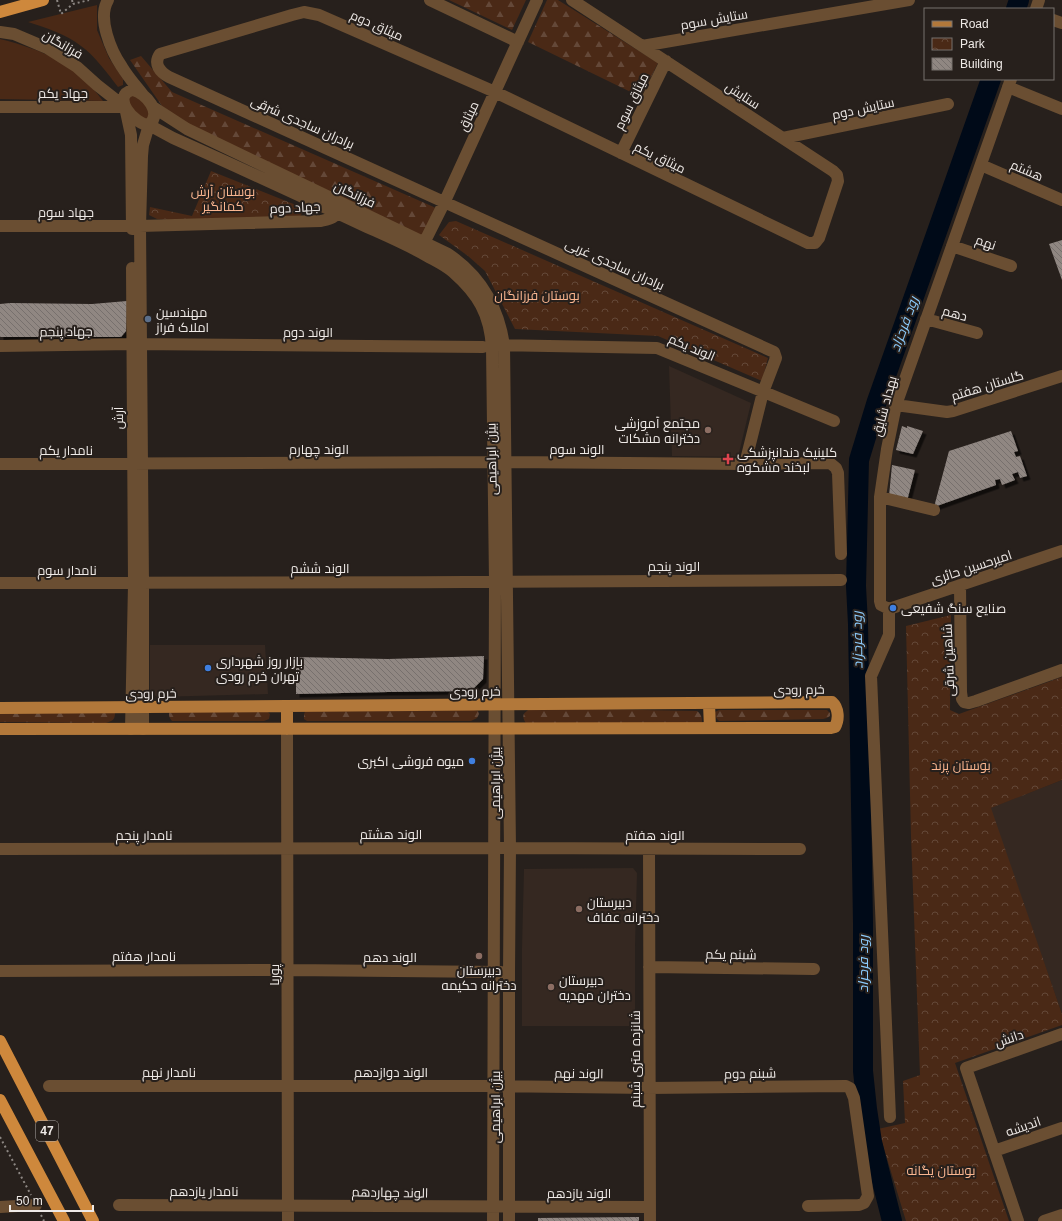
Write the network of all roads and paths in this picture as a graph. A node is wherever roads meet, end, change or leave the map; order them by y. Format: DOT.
graph roads {
  1 [pos="43,0"];
  2 [pos="57,0"];
  3 [pos="72,0"];
  4 [pos="89,0"];
  5 [pos="108,0"];
  6 [pos="430,0"];
  7 [pos="537,0"];
  8 [pos="572,0"];
  9 [pos="909,0"];
  10 [pos="73,4"];
  11 [pos="0,12"];
  12 [pos="0,32"];
  13 [pos="518,42"];
  14 [pos="642,46"];
  15 [pos="157,61"];
  16 [pos="666,61"];
  17 [pos="1010,83"];
  18 [pos="495,92"];
  19 [pos="143,95"];
  20 [pos="948,104"];
  21 [pos="0,107"];
  22 [pos="125,107"];
  23 [pos="153,107"];
  24 [pos="1062,108"];
  25 [pos="149,125"];
  26 [pos="783,138"];
  27 [pos="621,153"];
  28 [pos="981,165"];
  29 [pos="1062,200"];
  30 [pos="445,201"];
  31 [pos="340,209"];
  32 [pos="0,226"];
  33 [pos="136,226"];
  34 [pos="815,243"];
  35 [pos="952,246"];
  36 [pos="422,247"];
  37 [pos="1011,266"];
  38 [pos="926,319"];
  39 [pos="977,333"];
  40 [pos="137,344"];
  41 [pos="504,345"];
  42 [pos="0,346"];
  43 [pos="489,346"];
  44 [pos="1062,376"];
  45 [pos="763,392"];
  46 [pos="896,405"];
  47 [pos="834,421"];
  48 [pos="500,462"];
  49 [pos="0,464"];
  50 [pos="137,464"];
  51 [pos="745,464"];
  52 [pos="880,498"];
  53 [pos="934,510"];
  54 [pos="1062,551"];
  55 [pos="841,554"];
  56 [pos="841,580"];
  57 [pos="501,581"];
  58 [pos="0,583"];
  59 [pos="138,584"];
  60 [pos="960,585"];
  61 [pos="889,609"];
  62 [pos="1062,670"];
  63 [pos="509,704"];
  64 [pos="709,704"];
  65 [pos="494,705"];
  66 [pos="287,706"];
  67 [pos="137,707"];
  68 [pos="0,708"];
  69 [pos="710,728"];
  70 [pos="0,729"];
  71 [pos="137,729"];
  72 [pos="287,729"];
  73 [pos="494,729"];
  74 [pos="509,729"];
  75 [pos="494,848"];
  76 [pos="510,848"];
  77 [pos="0,849"];
  78 [pos="287,849"];
  79 [pos="649,849"];
  80 [pos="800,849"];
  81 [pos="649,967"];
  82 [pos="814,969"];
  83 [pos="0,970"];
  84 [pos="288,970"];
  85 [pos="493,971"];
  86 [pos="509,972"];
  87 [pos="1062,1034"];
  88 [pos="0,1041"];
  89 [pos="50,1086"];
  90 [pos="288,1086"];
  91 [pos="493,1086"];
  92 [pos="509,1086"];
  93 [pos="649,1088"];
  94 [pos="0,1100"];
  95 [pos="890,1117"];
  96 [pos="1062,1128"];
  97 [pos="0,1137"];
  98 [pos="994,1151"];
  99 [pos="36,1205"];
  100 [pos="288,1205"];
  101 [pos="119,1206"];
  102 [pos="808,1206"];
  103 [pos="0,1207"];
  104 [pos="492,1207"];
  105 [pos="650,1207"];
  106 [pos="509,1208"];
  107 [pos="1062,1215"];
  108 [pos="44,1221"];
  109 [pos="64,1221"];
  110 [pos="93,1221"];
  111 [pos="288,1221"];
  112 [pos="493,1221"];
  113 [pos="509,1221"];
  114 [pos="650,1221"];
  115 [pos="1018,1221"];
  116 [pos="1044,1221"];
  1 -- 11 [label="highway"];
  2 -- 10 [label="path"];
  3 -- 10 [label="path"];
  4 -- 10 [label="path"];
  5 -- 19 [label="street"];
  6 -- 13 [label="street"];
  7 -- 13 [label="street, میثاق"];
  8 -- 14 [label="street, ستایش"];
  9 -- 14 [label="street, ستایش سوم"];
  12 -- 22 [label="street, فرزانگان"];
  13 -- 18 [label="street, میثاق"];
  14 -- 16 [label="street, ستایش"];
  15 -- 18 [label="street, میثاق دوم"];
  15 -- 30 [label="street, برادران ساجدی شرقی"];
  16 -- 26 [label="street, ستایش"];
  16 -- 27 [label="street, میثاق سوم"];
  17 -- 24 [label="street"];
  17 -- 28 [label="street, بهداد شایق"];
  18 -- 27 [label="street, میثاق یکم"];
  18 -- 30 [label="street, میثاق"];
  19 -- 22 [label="street"];
  19 -- 23 [label="street"];
  20 -- 26 [label="street, ستایش دوم"];
  21 -- 22 [label="street, جهاد یکم"];
  22 -- 25 [label="street"];
  22 -- 33 [label="street, آرش"];
  23 -- 25 [label="street"];
  23 -- 31 [label="street, فرزانگان"];
  25 -- 31 [label="street, فرزانگان"];
  25 -- 33 [label="street, آرش"];
  26 -- 34 [label="street, ستایش"];
  27 -- 34 [label="street, میثاق یکم"];
  28 -- 29 [label="street, هشتم"];
  28 -- 35 [label="street, بهداد شایق"];
  30 -- 36 [label="street, میثاق"];
  30 -- 45 [label="street, برادران ساجدی غربی"];
  31 -- 33 [label="street, جهاد دوم"];
  31 -- 36 [label="street, فرزانگان"];
  32 -- 33 [label="street, جهاد سوم"];
  33 -- 40 [label="street, آرش"];
  35 -- 37 [label="street, نهم"];
  35 -- 38 [label="street, بهداد شایق"];
  36 -- 41 [label="street, فرزانگان"];
  36 -- 43 [label="street, فرزانگان"];
  38 -- 39 [label="street, دهم"];
  38 -- 46 [label="street, بهداد شایق"];
  40 -- 42 [label="street, جهاد پنجم"];
  40 -- 43 [label="street, الوند دوم"];
  40 -- 50 [label="street, آرش"];
  41 -- 43 [label="street, الوند دوم"];
  41 -- 45 [label="street, الوند یکم"];
  41 -- 48 [label="street, بیژن ابراهیمی"];
  43 -- 48 [label="street, بیژن ابراهیمی"];
  44 -- 46 [label="street, گلستان هفتم"];
  45 -- 47 [label="street, الوند یکم"];
  45 -- 51 [label="street"];
  46 -- 52 [label="street, بهداد شایق"];
  48 -- 50 [label="street, الوند چهارم"];
  48 -- 51 [label="street, الوند سوم"];
  48 -- 57 [label="street, بیژن ابراهیمی"];
  49 -- 50 [label="street, نامدار یکم"];
  50 -- 59 [label="street, آرش"];
  51 -- 55 [label="street, الوند سوم"];
  52 -- 53 [label="street"];
  52 -- 61 [label="street, بهداد شایق"];
  54 -- 60 [label="street, امیرحسین حائری"];
  56 -- 57 [label="street, الوند پنجم"];
  57 -- 59 [label="street, الوند ششم"];
  57 -- 63 [label="street, بیژن ابراهیمی"];
  57 -- 65 [label="street, بیژن ابراهیمی"];
  58 -- 59 [label="street, نامدار سوم"];
  59 -- 67 [label="street, آرش"];
  60 -- 61 [label="street, امیرحسین حائری"];
  60 -- 62 [label="street, شاهین شرقی"];
  61 -- 95 [label="street"];
  63 -- 64 [label="main road, خرم رودی"];
  63 -- 65 [label="main road, خرم رودی"];
  63 -- 74 [label="street, بیژن ابراهیمی"];
  64 -- 69 [label="main road"];
  64 -- 69 [label="main road, خرم رودی"];
  65 -- 66 [label="main road, خرم رودی"];
  65 -- 73 [label="street, بیژن ابراهیمی"];
  66 -- 67 [label="main road, خرم رودی"];
  66 -- 72 [label="main road"];
  67 -- 68 [label="main road, خرم رودی"];
  67 -- 71 [label="street, آرش"];
  69 -- 74 [label="main road, خرم رودی"];
  70 -- 71 [label="main road, خرم رودی"];
  71 -- 72 [label="main road, خرم رودی"];
  72 -- 73 [label="main road, خرم رودی"];
  72 -- 78 [label="street, پوریا"];
  73 -- 74 [label="main road, خرم رودی"];
  73 -- 75 [label="street, بیژن ابراهیمی"];
  74 -- 76 [label="street, بیژن ابراهیمی"];
  75 -- 76 [label="street, الوند هشتم"];
  75 -- 78 [label="street, الوند هشتم"];
  75 -- 85 [label="street, بیژن ابراهیمی"];
  76 -- 79 [label="street, الوند هفتم"];
  76 -- 86 [label="street, بیژن ابراهیمی"];
  77 -- 78 [label="street, نامدار پنجم"];
  78 -- 84 [label="street, پوریا"];
  79 -- 80 [label="street, الوند هفتم"];
  79 -- 81 [label="street, شانزده متری شبنم"];
  81 -- 82 [label="street, شبنم یکم"];
  81 -- 93 [label="street, شانزده متری شبنم"];
  83 -- 84 [label="street, نامدار هفتم"];
  84 -- 85 [label="street, الوند دهم"];
  84 -- 90 [label="street, پوریا"];
  85 -- 86 [label="street, الوند دهم"];
  85 -- 91 [label="street, بیژن ابراهیمی"];
  86 -- 92 [label="street, بیژن ابراهیمی"];
  87 -- 98 [label="street, دانش"];
  88 -- 110 [label="highway, 47"];
  89 -- 90 [label="street, نامدار نهم"];
  90 -- 91 [label="street, الوند دوازدهم"];
  90 -- 100 [label="street, پوریا"];
  91 -- 92 [label="street, الوند دوازدهم"];
  91 -- 104 [label="street, بیژن ابراهیمی"];
  92 -- 93 [label="street, الوند نهم"];
  92 -- 106 [label="street, بیژن ابراهیمی"];
  93 -- 102 [label="street, شبنم دوم"];
  93 -- 105 [label="street, شانزده متری شبنم"];
  94 -- 109 [label="highway, 47"];
  96 -- 98 [label="street, اندیشه"];
  97 -- 99 [label="path"];
  98 -- 115 [label="street"];
  99 -- 103 [label="street"];
  99 -- 108 [label="path"];
  100 -- 101 [label="street, نامدار یازدهم"];
  100 -- 104 [label="street, الوند چهاردهم"];
  100 -- 111 [label="street, پوریا"];
  104 -- 106 [label="street, الوند چهاردهم"];
  104 -- 112 [label="street, بیژن ابراهیمی"];
  105 -- 106 [label="street, الوند یازدهم"];
  105 -- 114 [label="street, شانزده متری شبنم"];
  106 -- 113 [label="street, بیژن ابراهیمی"];
  107 -- 116 [label="street"];
}
